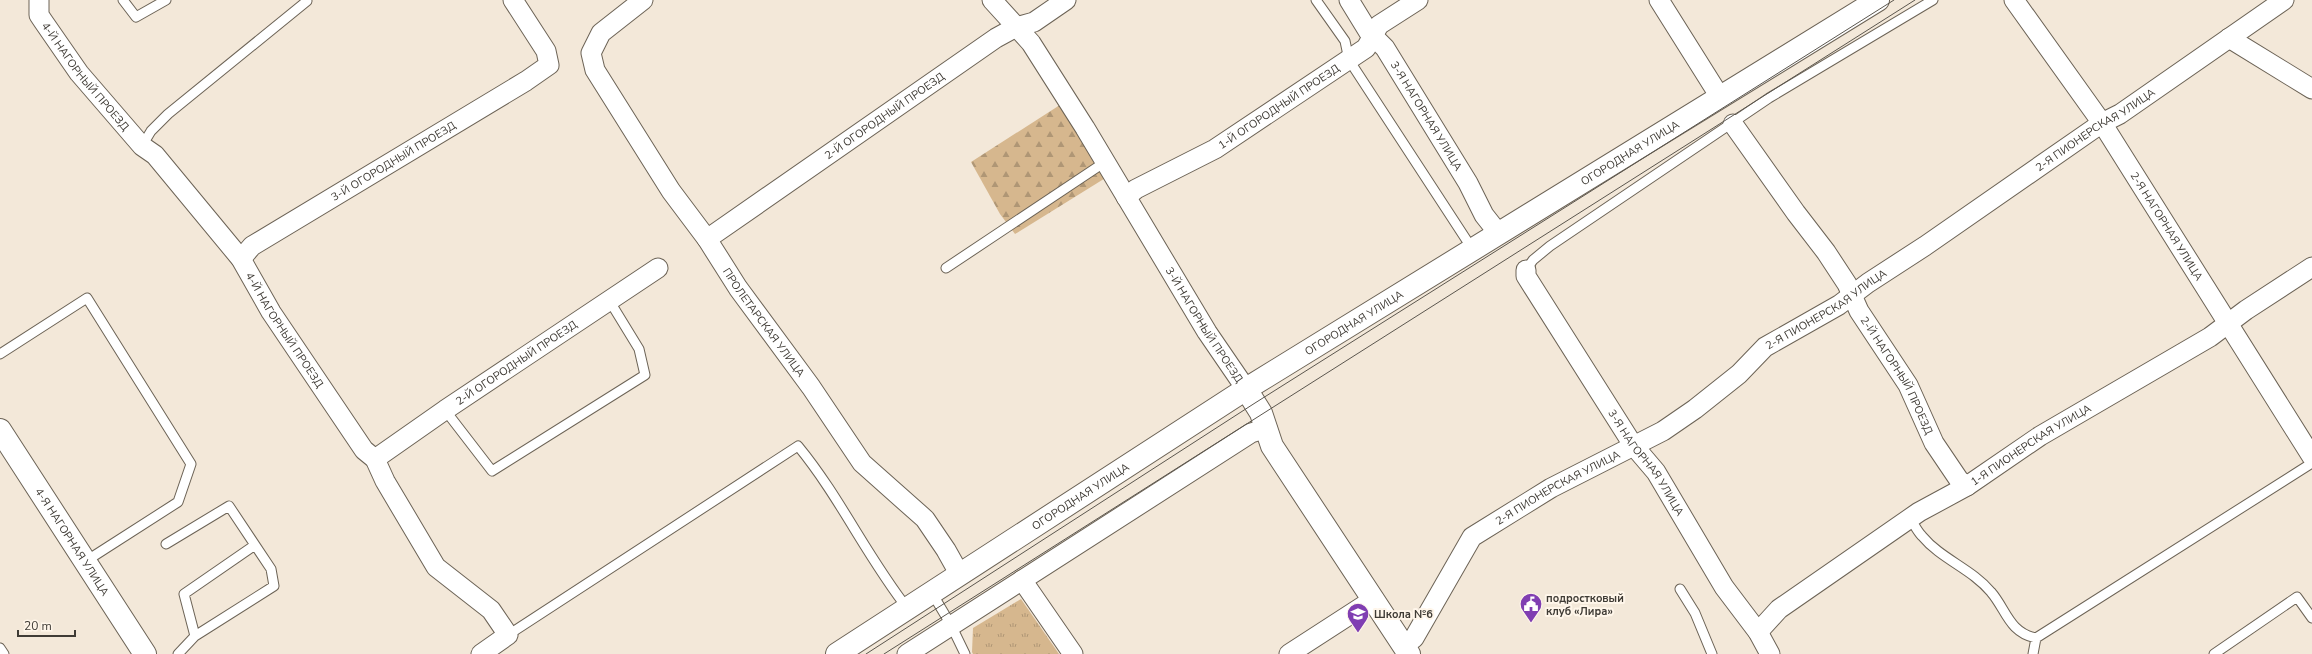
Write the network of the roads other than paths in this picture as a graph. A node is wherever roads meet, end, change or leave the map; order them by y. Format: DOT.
graph roads {
  1 [pos="39,0"];
  2 [pos="124,0"];
  3 [pos="166,0"];
  4 [pos="513,0"];
  5 [pos="643,0"];
  6 [pos="992,0"];
  7 [pos="1066,0"];
  8 [pos="1316,0"];
  9 [pos="1349,0"];
  10 [pos="1418,0"];
  11 [pos="1659,0"];
  12 [pos="1878,0"];
  13 [pos="1933,0"];
  14 [pos="2014,0"];
  15 [pos="2284,0"];
  16 [pos="306,1"];
  17 [pos="1016,28"];
  18 [pos="1374,37"];
  19 [pos="2229,38"];
  20 [pos="1348,60"];
  21 [pos="2312,88"];
  22 [pos="1720,97"];
  23 [pos="1733,124"];
  24 [pos="2102,124"];
  25 [pos="142,146"];
  26 [pos="1105,162"];
  27 [pos="1126,197"];
  28 [pos="1499,234"];
  29 [pos="707,240"];
  30 [pos="1473,250"];
  31 [pos="240,259"];
  32 [pos="2312,267"];
  33 [pos="658,268"];
  34 [pos="946,268"];
  35 [pos="1526,270"];
  36 [pos="1851,295"];
  37 [pos="609,300"];
  38 [pos="2228,324"];
  39 [pos="0,354"];
  40 [pos="1246,389"];
  41 [pos="445,410"];
  42 [pos="1267,428"];
  43 [pos="0,430"];
  44 [pos="2306,437"];
  45 [pos="1633,445"];
  46 [pos="2312,457"];
  47 [pos="375,459"];
  48 [pos="2312,463"];
  49 [pos="1968,486"];
  50 [pos="1910,518"];
  51 [pos="166,544"];
  52 [pos="255,545"];
  53 [pos="86,561"];
  54 [pos="960,575"];
  55 [pos="1022,580"];
  56 [pos="1680,589"];
  57 [pos="932,593"];
  58 [pos="1374,599"];
  59 [pos="908,609"];
  60 [pos="2312,618"];
  61 [pos="952,625"];
  62 [pos="1758,632"];
  63 [pos="508,635"];
  64 [pos="195,636"];
  65 [pos="2036,638"];
  66 [pos="0,648"];
  67 [pos="1406,650"];
  68 [pos="4,654"];
  69 [pos="145,654"];
  70 [pos="178,654"];
  71 [pos="481,654"];
  72 [pos="837,654"];
  73 [pos="907,654"];
  74 [pos="965,654"];
  75 [pos="1073,654"];
  76 [pos="1289,654"];
  77 [pos="1712,654"];
  78 [pos="1770,654"];
  79 [pos="2033,654"];
  80 [pos="2214,654"];
  1 -- 25 [label="street, 4-Й НАГОРНЫЙ ПРОЕЗД"];
  2 -- 3 [label="lane"];
  4 -- 31 [label="street, 3-Й ОГОРОДНЫЙ ПРОЕЗД"];
  5 -- 29 [label="street, ПРОЛЕТАРСКАЯ УЛИЦА"];
  6 -- 17 [label="street, 3-Й НАГОРНЫЙ ПРОЕЗД"];
  7 -- 17 [label="street, 2-Й ОГОРОДНЫЙ ПРОЕЗД"];
  8 -- 20 [label="lane"];
  9 -- 18 [label="street, 3-Я НАГОРНАЯ УЛИЦА"];
  10 -- 18 [label="street, 1-Й ОГОРОДНЫЙ ПРОЕЗД"];
  11 -- 22 [label="street"];
  12 -- 22 [label="street, ОГОРОДНАЯ УЛИЦА"];
  13 -- 23 [label="lane"];
  14 -- 24 [label="street, 2-Я НАГОРНАЯ УЛИЦА"];
  15 -- 19 [label="street, 2-Я ПИОНЕРСКАЯ УЛИЦА"];
  16 -- 25 [label="lane"];
  17 -- 26 [label="street, 3-Й НАГОРНЫЙ ПРОЕЗД"];
  17 -- 29 [label="street, 2-Й ОГОРОДНЫЙ ПРОЕЗД"];
  18 -- 20 [label="street, 1-Й ОГОРОДНЫЙ ПРОЕЗД"];
  18 -- 28 [label="street, 3-Я НАГОРНАЯ УЛИЦА"];
  19 -- 21 [label="street"];
  19 -- 24 [label="street, 2-Я ПИОНЕРСКАЯ УЛИЦА"];
  20 -- 27 [label="street, 1-Й ОГОРОДНЫЙ ПРОЕЗД"];
  20 -- 30 [label="lane"];
  22 -- 28 [label="street, ОГОРОДНАЯ УЛИЦА"];
  23 -- 35 [label="lane"];
  23 -- 36 [label="street, 2-Й НАГОРНЫЙ ПРОЕЗД"];
  24 -- 36 [label="street, 2-Я ПИОНЕРСКАЯ УЛИЦА"];
  24 -- 38 [label="street, 2-Я НАГОРНАЯ УЛИЦА"];
  25 -- 31 [label="street, 4-Й НАГОРНЫЙ ПРОЕЗД"];
  26 -- 27 [label="street, 3-Й НАГОРНЫЙ ПРОЕЗД"];
  26 -- 34 [label="lane"];
  27 -- 40 [label="street, 3-Й НАГОРНЫЙ ПРОЕЗД"];
  28 -- 30 [label="street, ОГОРОДНАЯ УЛИЦА"];
  29 -- 54 [label="street, ПРОЛЕТАРСКАЯ УЛИЦА"];
  30 -- 40 [label="street, ОГОРОДНАЯ УЛИЦА"];
  31 -- 47 [label="street, 4-Й НАГОРНЫЙ ПРОЕЗД"];
  32 -- 38 [label="street, 1-Я ПИОНЕРСКАЯ УЛИЦА"];
  33 -- 37 [label="street, 2-Й ОГОРОДНЫЙ ПРОЕЗД"];
  35 -- 45 [label="street, 3-Я НАГОРНАЯ УЛИЦА"];
  36 -- 45 [label="street, 2-Я ПИОНЕРСКАЯ УЛИЦА"];
  36 -- 49 [label="street, 2-Й НАГОРНЫЙ ПРОЕЗД"];
  37 -- 41 [label="street, 2-Й ОГОРОДНЫЙ ПРОЕЗД"];
  37 -- 41 [label="lane"];
  38 -- 44 [label="street, 2-Я НАГОРНАЯ УЛИЦА"];
  38 -- 49 [label="street, 1-Я ПИОНЕРСКАЯ УЛИЦА"];
  39 -- 53 [label="lane"];
  40 -- 42 [label="street, 3-Й НАГОРНЫЙ ПРОЕЗД"];
  40 -- 54 [label="street, ОГОРОДНАЯ УЛИЦА"];
  41 -- 47 [label="street, 2-Й ОГОРОДНЫЙ ПРОЕЗД"];
  42 -- 55 [label="street"];
  42 -- 58 [label="street, 3-Й НАГОРНЫЙ ПРОЕЗД"];
  43 -- 53 [label="street, 4-Я НАГОРНАЯ УЛИЦА"];
  44 -- 46 [label="street, 2-Я НАГОРНАЯ УЛИЦА"];
  45 -- 62 [label="street, 3-Я НАГОРНАЯ УЛИЦА"];
  45 -- 67 [label="street, 2-Я ПИОНЕРСКАЯ УЛИЦА"];
  47 -- 63 [label="street, 4-Й НАГОРНЫЙ ПРОЕЗД"];
  48 -- 65 [label="lane"];
  49 -- 50 [label="street, 1-Я ПИОНЕРСКАЯ УЛИЦА"];
  50 -- 62 [label="street, 1-Я ПИОНЕРСКАЯ УЛИЦА"];
  50 -- 65 [label="lane"];
  51 -- 52 [label="lane"];
  52 -- 64 [label="lane"];
  52 -- 64 [label="lane"];
  53 -- 69 [label="street, 4-Я НАГОРНАЯ УЛИЦА"];
  54 -- 57 [label="street, ОГОРОДНАЯ УЛИЦА"];
  55 -- 61 [label="street"];
  55 -- 75 [label="street"];
  56 -- 77 [label="lane"];
  57 -- 59 [label="street, ОГОРОДНАЯ УЛИЦА"];
  57 -- 61 [label="lane"];
  58 -- 67 [label="street, 3-Й НАГОРНЫЙ ПРОЕЗД"];
  58 -- 76 [label="street"];
  59 -- 63 [label="lane"];
  59 -- 72 [label="street, ОГОРОДНАЯ УЛИЦА"];
  60 -- 80 [label="lane"];
  61 -- 73 [label="street"];
  61 -- 74 [label="lane"];
  62 -- 78 [label="street, 3-Я НАГОРНАЯ УЛИЦА"];
  63 -- 71 [label="street"];
  64 -- 70 [label="lane"];
  65 -- 79 [label="lane"];
  66 -- 68 [label="lane"];
}
